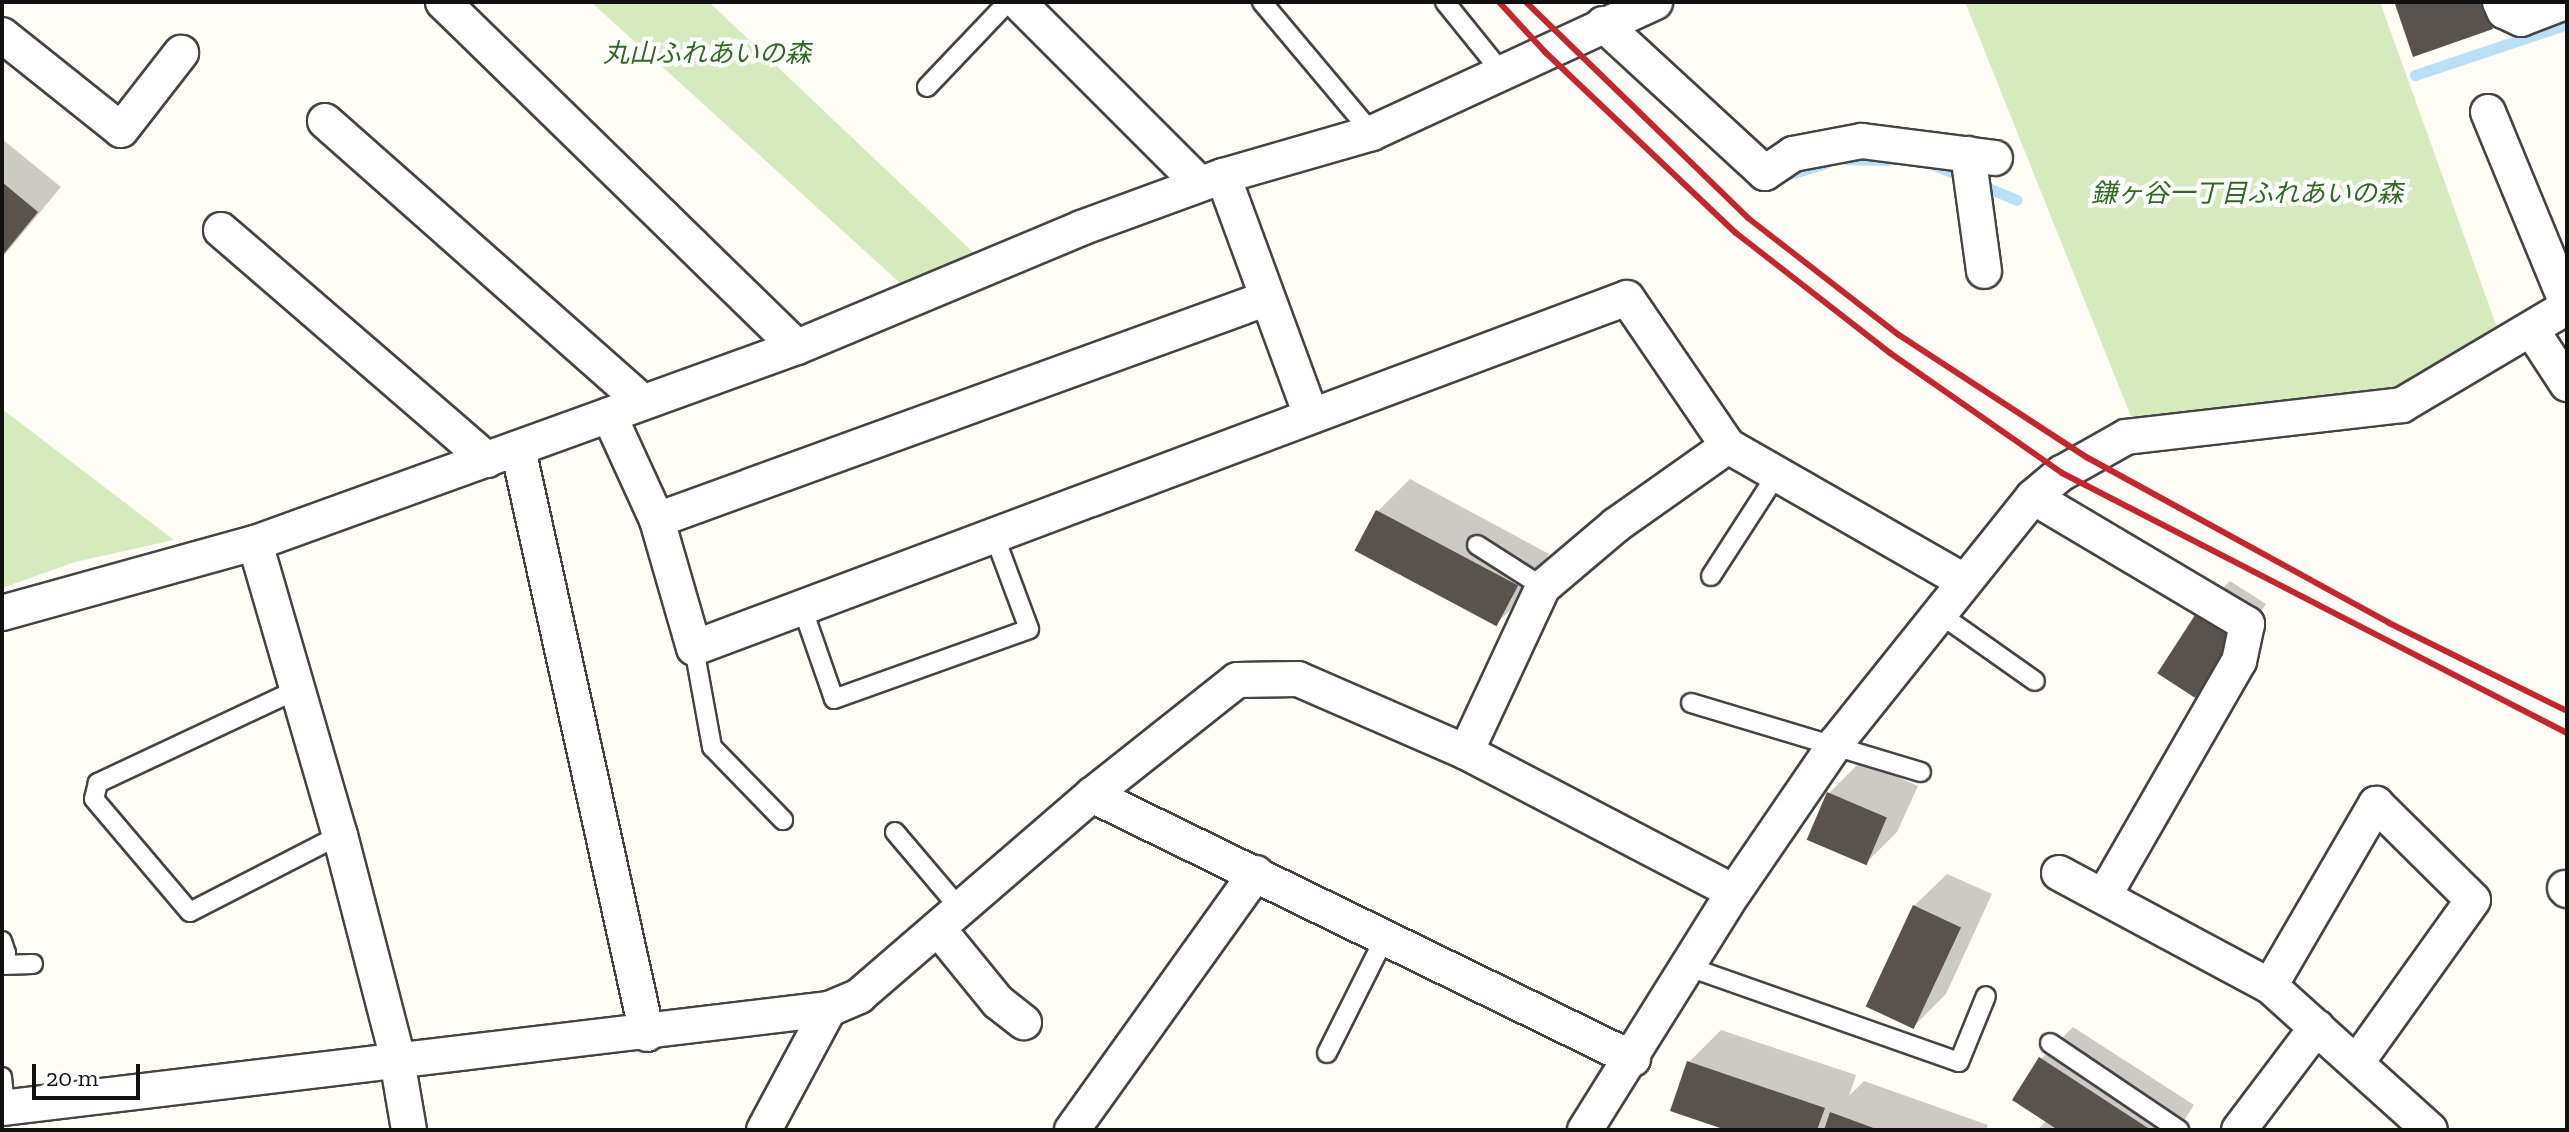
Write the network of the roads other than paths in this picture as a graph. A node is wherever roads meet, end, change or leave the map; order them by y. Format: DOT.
graph roads {
  1 [pos="443,2"];
  2 [pos="1008,2"];
  3 [pos="1018,2"];
  4 [pos="1262,2"];
  5 [pos="1445,2"];
  6 [pos="1655,2"];
  7 [pos="2500,2"];
  8 [pos="2565,2"];
  9 [pos="1603,24"];
  10 [pos="2,35"];
  11 [pos="181,53"];
  12 [pos="1503,74"];
  13 [pos="927,87"];
  14 [pos="2488,112"];
  15 [pos="325,121"];
  16 [pos="1372,133"];
  17 [pos="1211,180"];
  18 [pos="221,230"];
  19 [pos="1984,271"];
  20 [pos="1265,299"];
  21 [pos="2567,305"];
  22 [pos="2531,329"];
  23 [pos="797,347"];
  24 [pos="2567,384"];
  25 [pos="642,401"];
  26 [pos="609,415"];
  27 [pos="1311,415"];
  28 [pos="1728,446"];
  29 [pos="503,454"];
  30 [pos="1779,471"];
  31 [pos="2033,497"];
  32 [pos="657,520"];
  33 [pos="994,535"];
  34 [pos="255,543"];
  35 [pos="1477,545"];
  36 [pos="1711,576"];
  37 [pos="1964,581"];
  38 [pos="1543,587"];
  39 [pos="802,607"];
  40 [pos="2,613"];
  41 [pos="1940,614"];
  42 [pos="694,648"];
  43 [pos="2035,681"];
  44 [pos="294,691"];
  45 [pos="1691,703"];
  46 [pos="1836,743"];
  47 [pos="1466,752"];
  48 [pos="1921,772"];
  49 [pos="1092,795"];
  50 [pos="783,820"];
  51 [pos="895,832"];
  52 [pos="340,835"];
  53 [pos="1256,873"];
  54 [pos="2059,873"];
  55 [pos="1734,892"];
  56 [pos="2105,894"];
  57 [pos="951,921"];
  58 [pos="1385,937"];
  59 [pos="2,941"];
  60 [pos="2,957"];
  61 [pos="33,964"];
  62 [pos="2,965"];
  63 [pos="1689,967"];
  64 [pos="2270,986"];
  65 [pos="1986,996"];
  66 [pos="829,1009"];
  67 [pos="1024,1022"];
  68 [pos="2317,1027"];
  69 [pos="647,1034"];
  70 [pos="2050,1043"];
  71 [pos="1327,1053"];
  72 [pos="1633,1059"];
  73 [pos="2357,1062"];
  74 [pos="394,1063"];
  75 [pos="3,1098"];
  76 [pos="409,1130"];
  77 [pos="764,1130"];
  78 [pos="1072,1130"];
  79 [pos="1585,1130"];
  80 [pos="2179,1130"];
  81 [pos="2239,1130"];
  82 [pos="2430,1130"];
  1 -- 23 [label="street"];
  2 -- 13 [label="lane"];
  3 -- 17 [label="street"];
  4 -- 16 [label="lane"];
  5 -- 12 [label="lane"];
  6 -- 9 [label="street"];
  7 -- 8 [label="street"];
  9 -- 12 [label="street"];
  9 -- 19 [label="street"];
  10 -- 11 [label="street"];
  12 -- 16 [label="street"];
  14 -- 21 [label="street"];
  15 -- 25 [label="street"];
  16 -- 17 [label="street"];
  17 -- 20 [label="street"];
  17 -- 23 [label="street"];
  18 -- 29 [label="street"];
  20 -- 27 [label="street"];
  20 -- 32 [label="street"];
  21 -- 22 [label="street"];
  22 -- 24 [label="street"];
  22 -- 31 [label="street"];
  23 -- 25 [label="street"];
  25 -- 26 [label="street"];
  26 -- 29 [label="street"];
  26 -- 32 [label="street"];
  27 -- 28 [label="street"];
  27 -- 33 [label="street"];
  28 -- 30 [label="street"];
  28 -- 38 [label="street"];
  29 -- 34 [label="street"];
  29 -- 69 [label="street"];
  30 -- 36 [label="lane"];
  30 -- 37 [label="street"];
  31 -- 37 [label="street"];
  31 -- 56 [label="street"];
  32 -- 42 [label="street"];
  33 -- 39 [label="street"];
  33 -- 39 [label="lane"];
  34 -- 40 [label="street"];
  34 -- 44 [label="street"];
  35 -- 38 [label="lane"];
  37 -- 41 [label="street"];
  38 -- 47 [label="street"];
  39 -- 42 [label="street"];
  41 -- 43 [label="lane"];
  41 -- 46 [label="street"];
  42 -- 50 [label="lane"];
  44 -- 52 [label="street"];
  44 -- 52 [label="lane"];
  45 -- 46 [label="lane"];
  46 -- 48 [label="lane"];
  46 -- 55 [label="street"];
  47 -- 49 [label="street"];
  47 -- 55 [label="street"];
  49 -- 53 [label="street"];
  49 -- 57 [label="street"];
  51 -- 57 [label="lane"];
  52 -- 74 [label="street"];
  53 -- 58 [label="street"];
  53 -- 78 [label="street"];
  54 -- 56 [label="street"];
  55 -- 63 [label="street"];
  56 -- 64 [label="street"];
  57 -- 66 [label="street"];
  57 -- 67 [label="street"];
  58 -- 71 [label="lane"];
  58 -- 72 [label="street"];
  59 -- 60 [label="lane"];
  61 -- 62 [label="lane"];
  63 -- 65 [label="lane"];
  63 -- 72 [label="street"];
  64 -- 68 [label="street"];
  64 -- 73 [label="street"];
  66 -- 69 [label="street"];
  66 -- 77 [label="street"];
  68 -- 73 [label="street"];
  68 -- 81 [label="street"];
  69 -- 74 [label="street"];
  70 -- 80 [label="lane"];
  72 -- 79 [label="street"];
  73 -- 82 [label="street"];
  74 -- 75 [label="street"];
  74 -- 76 [label="street"];
}
